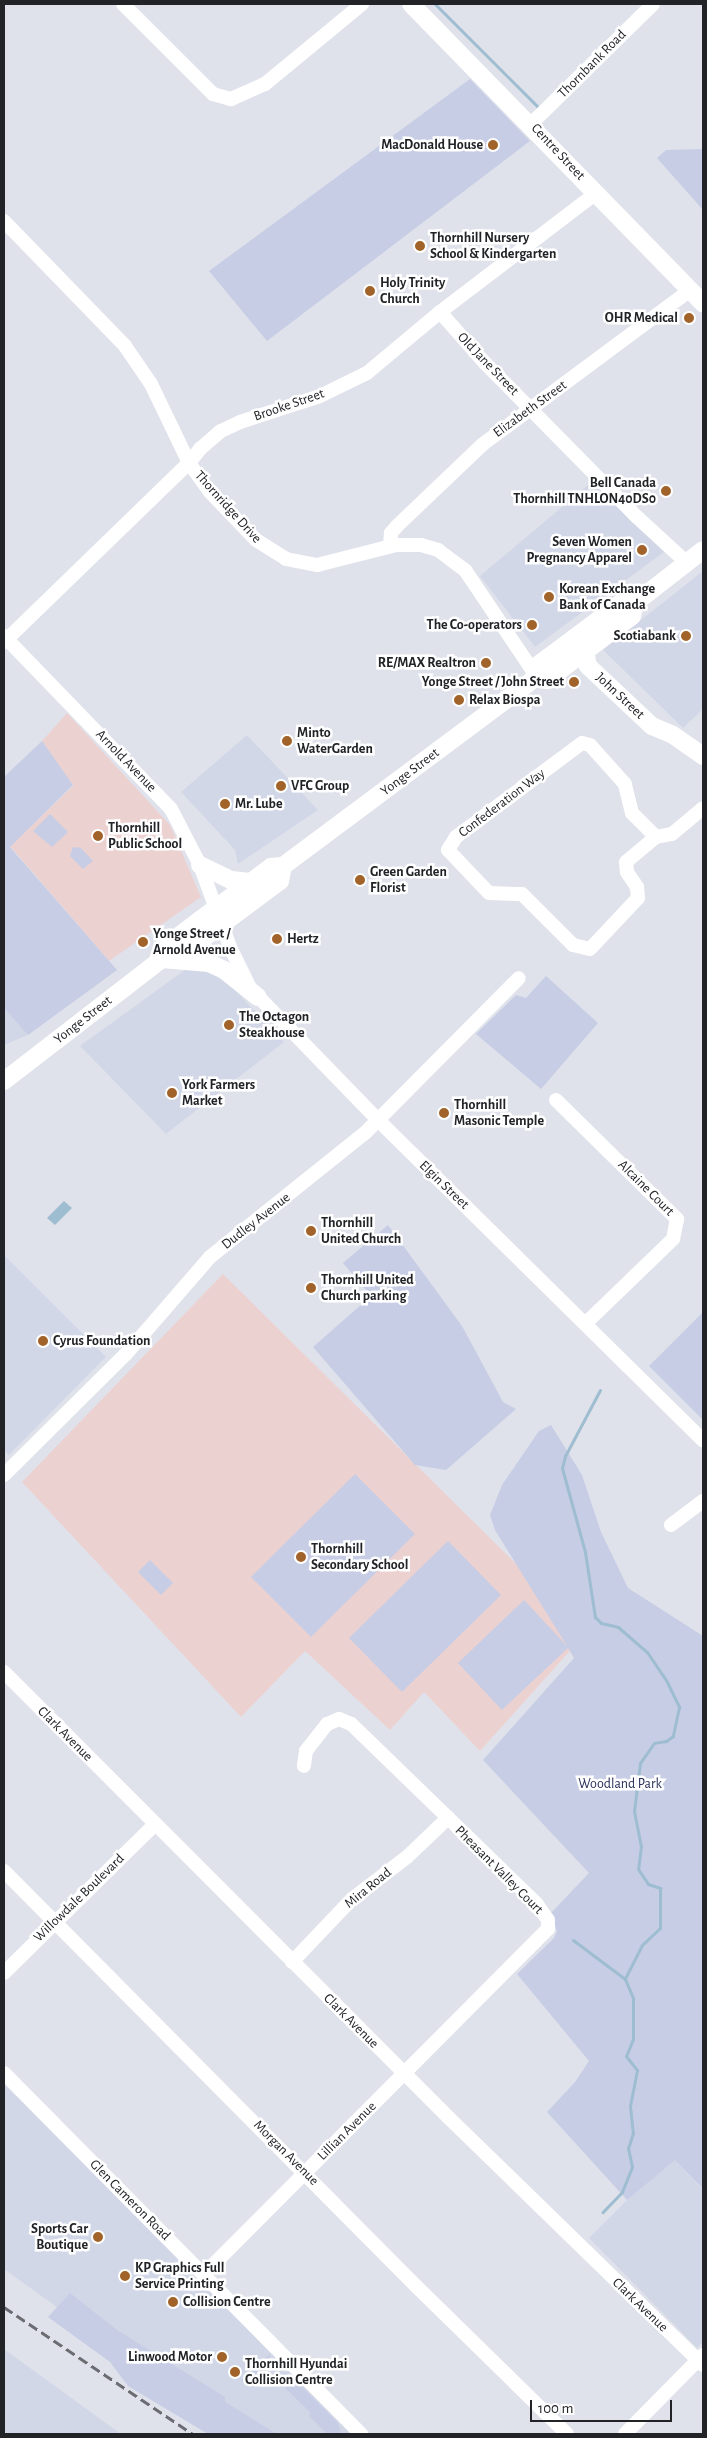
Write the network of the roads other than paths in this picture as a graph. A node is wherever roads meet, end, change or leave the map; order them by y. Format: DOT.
graph roads {
  1 [pos="123,4"];
  2 [pos="362,4"];
  3 [pos="411,4"];
  4 [pos="653,4"];
  5 [pos="532,124"];
  6 [pos="596,193"];
  7 [pos="4,221"];
  8 [pos="690,290"];
  9 [pos="703,303"];
  10 [pos="440,312"];
  11 [pos="532,410"];
  12 [pos="189,463"];
  13 [pos="390,546"];
  14 [pos="703,550"];
  15 [pos="687,562"];
  16 [pos="5,639"];
  17 [pos="579,645"];
  18 [pos="537,677"];
  19 [pos="703,756"];
  20 [pos="703,808"];
  21 [pos="656,837"];
  22 [pos="200,865"];
  23 [pos="283,866"];
  24 [pos="250,882"];
  25 [pos="216,908"];
  26 [pos="222,925"];
  27 [pos="168,960"];
  28 [pos="519,978"];
  29 [pos="258,997"];
  30 [pos="4,1081"];
  31 [pos="556,1100"];
  32 [pos="378,1119"];
  33 [pos="586,1323"];
  34 [pos="703,1440"];
  35 [pos="4,1475"];
  36 [pos="703,1501"];
  37 [pos="671,1525"];
  38 [pos="4,1672"];
  39 [pos="304,1766"];
  40 [pos="448,1818"];
  41 [pos="154,1824"];
  42 [pos="4,1871"];
  43 [pos="54,1921"];
  44 [pos="292,1962"];
  45 [pos="4,1972"];
  46 [pos="4,2073"];
  47 [pos="404,2074"];
  48 [pos="306,2173"];
  49 [pos="204,2274"];
  50 [pos="701,2360"];
  51 [pos="362,2434"];
  52 [pos="568,2434"];
  53 [pos="625,2434"];
  1 -- 2 [label="street"];
  3 -- 5 [label="main road, Centre Street"];
  4 -- 5 [label="street, Thornbank Road"];
  5 -- 6 [label="main road, Centre Street"];
  6 -- 8 [label="main road, Centre Street"];
  6 -- 10 [label="street, Brooke Street"];
  7 -- 12 [label="street, Thornridge Drive"];
  8 -- 9 [label="main road, Centre Street"];
  8 -- 11 [label="street, Elizabeth Street"];
  10 -- 11 [label="street, Old Jane Street"];
  10 -- 12 [label="street, Brooke Street"];
  11 -- 13 [label="street, Elizabeth Street"];
  11 -- 15 [label="street, Old Jane Street"];
  12 -- 13 [label="street, Thornridge Drive"];
  12 -- 16 [label="street, Brooke Street"];
  13 -- 18 [label="street, Thornridge Drive"];
  14 -- 15 [label="main road, Yonge Street"];
  15 -- 17 [label="main road, Yonge Street"];
  16 -- 22 [label="street, Arnold Avenue"];
  17 -- 18 [label="main road, Yonge Street"];
  17 -- 19 [label="main road, John Street"];
  18 -- 23 [label="main road, Yonge Street"];
  20 -- 21 [label="street, Confederation Way"];
  21 -- 21 [label="street, Confederation Way"];
  22 -- 24 [label="main road"];
  22 -- 25 [label="street, Arnold Avenue"];
  23 -- 24 [label="main road, Yonge Street"];
  23 -- 26 [label="main road, Yonge Street"];
  24 -- 25 [label="main road, Yonge Street"];
  25 -- 26 [label="street, Elgin Street"];
  25 -- 27 [label="main road, Yonge Street"];
  26 -- 27 [label="main road, Yonge Street"];
  26 -- 29 [label="street, Elgin Street"];
  27 -- 29 [label="main road"];
  27 -- 30 [label="main road, Yonge Street"];
  28 -- 32 [label="street, Dudley Avenue"];
  29 -- 32 [label="street, Elgin Street"];
  31 -- 33 [label="street, Alcaine Court"];
  32 -- 33 [label="street, Elgin Street"];
  32 -- 35 [label="street, Dudley Avenue"];
  33 -- 34 [label="street, Elgin Street"];
  36 -- 37 [label="street"];
  38 -- 41 [label="street, Clark Avenue"];
  39 -- 40 [label="street, Pheasant Valley Court"];
  40 -- 44 [label="street, Mira Road"];
  40 -- 47 [label="street, Pheasant Valley Court"];
  41 -- 43 [label="street, Willowdale Boulevard"];
  41 -- 44 [label="street, Clark Avenue"];
  42 -- 43 [label="street, Morgan Avenue"];
  43 -- 45 [label="street, Willowdale Boulevard"];
  43 -- 48 [label="street, Morgan Avenue"];
  44 -- 47 [label="street, Clark Avenue"];
  46 -- 49 [label="street, Glen Cameron Road"];
  47 -- 48 [label="street, Lillian Avenue"];
  47 -- 50 [label="street, Clark Avenue"];
  48 -- 49 [label="street, Lillian Avenue"];
  48 -- 52 [label="street, Morgan Avenue"];
  49 -- 51 [label="street, Glen Cameron Road"];
  50 -- 53 [label="street"];
}
